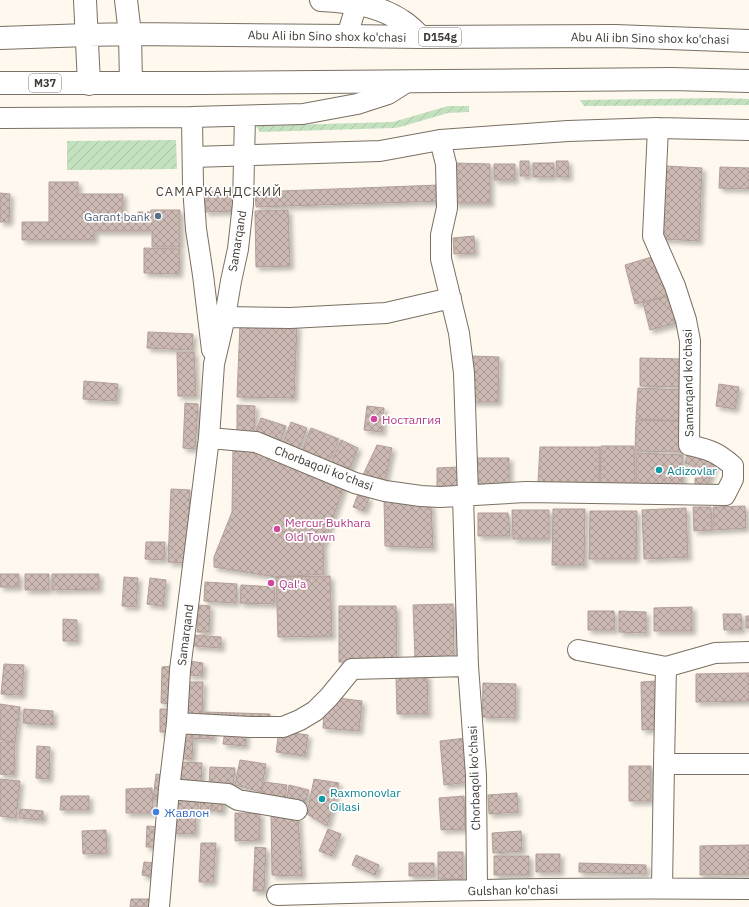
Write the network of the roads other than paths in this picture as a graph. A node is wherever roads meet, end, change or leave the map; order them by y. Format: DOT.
graph roads {
  1 [pos="85,0"];
  2 [pos="126,0"];
  3 [pos="321,0"];
  4 [pos="357,2"];
  5 [pos="130,34"];
  6 [pos="88,35"];
  7 [pos="347,36"];
  8 [pos="421,37"];
  9 [pos="0,38"];
  10 [pos="749,41"];
  11 [pos="749,81"];
  12 [pos="407,82"];
  13 [pos="0,83"];
  14 [pos="90,84"];
  15 [pos="131,84"];
  16 [pos="245,116"];
  17 [pos="192,117"];
  18 [pos="0,118"];
  19 [pos="658,128"];
  20 [pos="749,130"];
  21 [pos="440,140"];
  22 [pos="243,155"];
  23 [pos="193,157"];
  24 [pos="450,298"];
  25 [pos="225,317"];
  26 [pos="214,364"];
  27 [pos="209,438"];
  28 [pos="465,495"];
  29 [pos="578,650"];
  30 [pos="749,652"];
  31 [pos="468,666"];
  32 [pos="666,667"];
  33 [pos="177,723"];
  34 [pos="664,764"];
  35 [pos="749,764"];
  36 [pos="169,789"];
  37 [pos="297,810"];
  38 [pos="662,888"];
  39 [pos="749,889"];
  40 [pos="477,890"];
  41 [pos="277,895"];
  42 [pos="158,907"];
  1 -- 6 [label="main road"];
  2 -- 5 [label="main road"];
  3 -- 4 [label="main road"];
  4 -- 7 [label="street"];
  4 -- 8 [label="main road"];
  5 -- 6 [label="main road, Abu Ali ibn Sino shox ko'chasi"];
  5 -- 7 [label="main road, Abu Ali ibn Sino shox ko'chasi / D154g"];
  5 -- 15 [label="main road"];
  6 -- 9 [label="main road, Abu Ali ibn Sino shox ko'chasi"];
  6 -- 14 [label="main road"];
  7 -- 8 [label="main road, Abu Ali ibn Sino shox ko'chasi / D154g"];
  8 -- 10 [label="main road, Abu Ali ibn Sino shox ko'chasi / D154g"];
  11 -- 12 [label="main road"];
  12 -- 15 [label="main road"];
  12 -- 16 [label="street"];
  13 -- 14 [label="main road, M37"];
  14 -- 15 [label="main road, M37"];
  16 -- 17 [label="street"];
  16 -- 22 [label="street, Samarqand"];
  17 -- 18 [label="street"];
  17 -- 23 [label="street, Samarqand"];
  19 -- 20 [label="street"];
  19 -- 21 [label="street"];
  19 -- 28 [label="street, Samarqand ko'chasi"];
  21 -- 22 [label="street"];
  21 -- 24 [label="street"];
  22 -- 23 [label="street"];
  22 -- 25 [label="street, Samarqand"];
  23 -- 26 [label="street, Samarqand"];
  24 -- 25 [label="street"];
  24 -- 28 [label="street"];
  25 -- 26 [label="street, Samarqand"];
  26 -- 27 [label="street, Samarqand"];
  27 -- 28 [label="street, Chorbaqoli ko'chasi"];
  27 -- 33 [label="street, Samarqand"];
  28 -- 31 [label="street, Chorbaqoli ko'chasi"];
  29 -- 32 [label="street"];
  30 -- 32 [label="street"];
  31 -- 33 [label="street"];
  31 -- 40 [label="street, Chorbaqoli ko'chasi"];
  32 -- 34 [label="street"];
  33 -- 36 [label="street, Samarqand"];
  34 -- 35 [label="street"];
  34 -- 38 [label="street"];
  36 -- 37 [label="street"];
  36 -- 42 [label="street, Samarqand"];
  38 -- 39 [label="street, Gulshan ko'chasi"];
  38 -- 40 [label="street, Gulshan ko'chasi"];
  40 -- 41 [label="street, Gulshan ko'chasi"];
}
